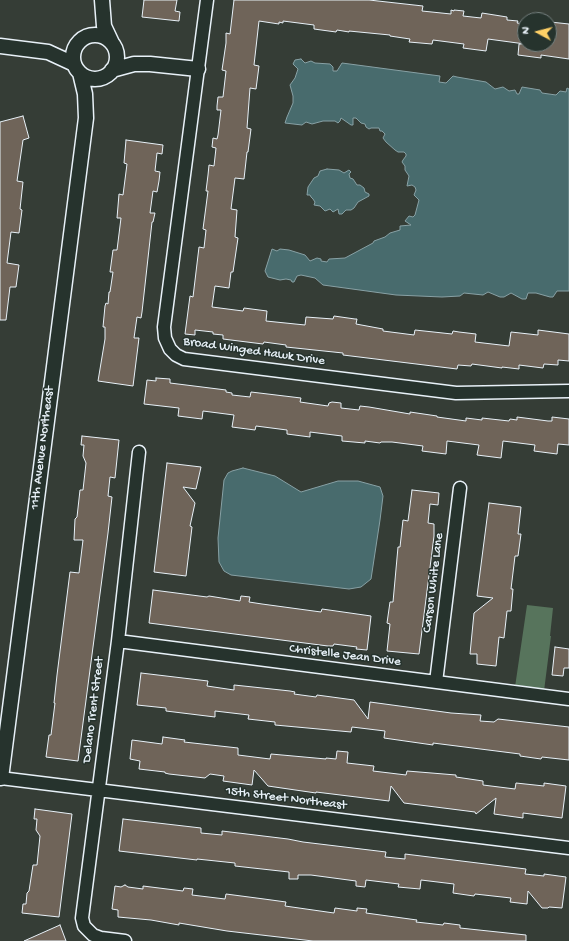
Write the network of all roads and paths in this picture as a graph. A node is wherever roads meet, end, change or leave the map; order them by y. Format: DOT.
graph roads {
  1 [pos="101,0"];
  2 [pos="207,0"];
  3 [pos="81,41"];
  4 [pos="0,46"];
  5 [pos="114,47"];
  6 [pos="48,52"];
  7 [pos="150,64"];
  8 [pos="77,68"];
  9 [pos="198,69"];
  10 [pos="109,72"];
  11 [pos="86,118"];
  12 [pos="569,391"];
  13 [pos="139,452"];
  14 [pos="460,488"];
  15 [pos="118,641"];
  16 [pos="436,682"];
  17 [pos="569,699"];
  18 [pos="0,778"];
  19 [pos="98,790"];
  20 [pos="569,848"];
  21 [pos="125,941"];
  1 -- 3 [label="street"];
  1 -- 5 [label="street"];
  2 -- 9 [label="street, Broad Winged Hawk Drive"];
  3 -- 5 [label="street"];
  3 -- 6 [label="street"];
  3 -- 8 [label="street"];
  4 -- 6 [label="street"];
  5 -- 7 [label="street"];
  5 -- 10 [label="street"];
  6 -- 8 [label="street"];
  7 -- 9 [label="street"];
  7 -- 10 [label="street"];
  8 -- 10 [label="street"];
  8 -- 11 [label="street, 11th Avenue Northeast"];
  9 -- 12 [label="street, Broad Winged Hawk Drive"];
  10 -- 11 [label="street, 11th Avenue Northeast"];
  11 -- 18 [label="street, 11th Avenue Northeast"];
  13 -- 15 [label="street, Delano Trent Street"];
  14 -- 16 [label="street, Carson White Lane"];
  15 -- 16 [label="street, Christelle Jean Drive"];
  15 -- 19 [label="street, Delano Trent Street"];
  16 -- 17 [label="street, Christelle Jean Drive"];
  18 -- 19 [label="street, 15th Street Northeast"];
  19 -- 20 [label="street, 15th Street Northeast"];
  19 -- 21 [label="street, Delano Trent Street"];
}
